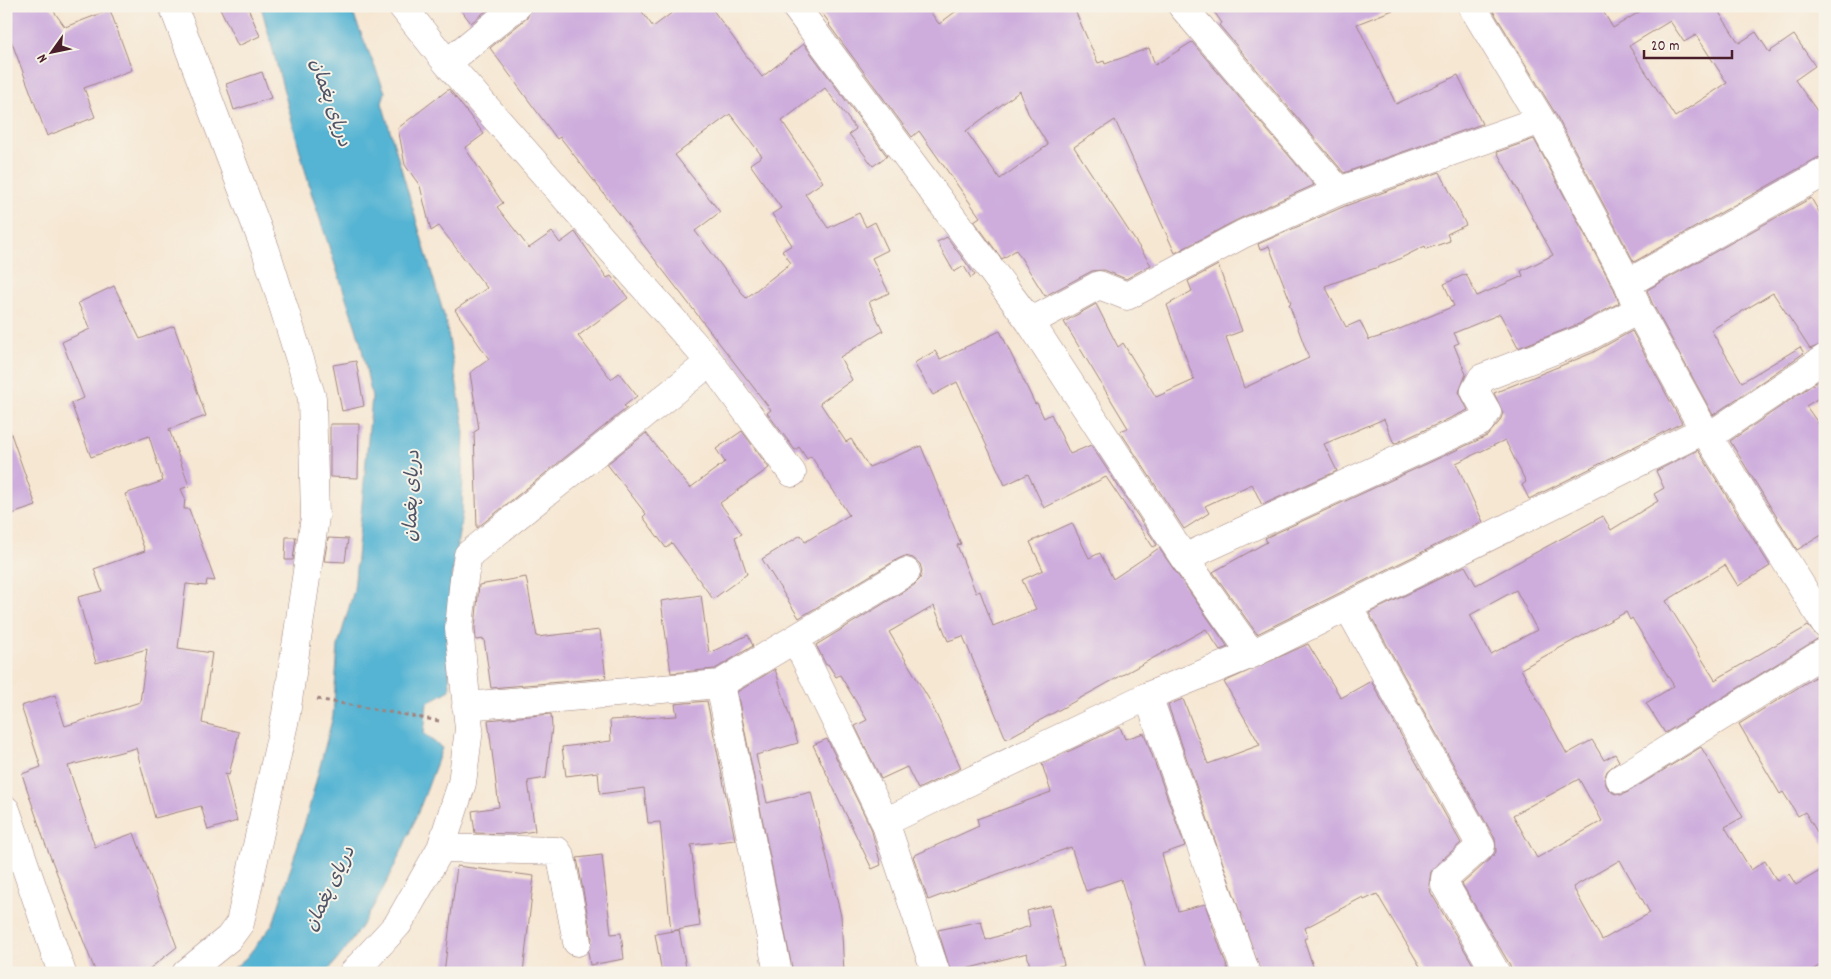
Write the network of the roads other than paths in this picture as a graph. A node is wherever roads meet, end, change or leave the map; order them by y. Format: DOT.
graph roads {
  1 [pos="173,6"];
  2 [pos="402,6"];
  3 [pos="517,6"];
  4 [pos="795,6"];
  5 [pos="1182,6"];
  6 [pos="1472,6"];
  7 [pos="447,63"];
  8 [pos="1541,120"];
  9 [pos="1825,172"];
  10 [pos="1340,191"];
  11 [pos="1628,283"];
  12 [pos="1638,310"];
  13 [pos="1030,322"];
  14 [pos="1825,358"];
  15 [pos="710,362"];
  16 [pos="1704,430"];
  17 [pos="792,473"];
  18 [pos="1184,558"];
  19 [pos="906,572"];
  20 [pos="1348,607"];
  21 [pos="1825,624"];
  22 [pos="796,640"];
  23 [pos="1825,652"];
  24 [pos="1252,654"];
  25 [pos="720,684"];
  26 [pos="1148,696"];
  27 [pos="466,706"];
  28 [pos="1620,780"];
  29 [pos="6,810"];
  30 [pos="885,822"];
  31 [pos="440,848"];
  32 [pos="577,942"];
  33 [pos="62,973"];
  34 [pos="186,973"];
  35 [pos="353,973"];
  36 [pos="778,973"];
  37 [pos="936,973"];
  38 [pos="1246,973"];
  39 [pos="1496,973"];
  1 -- 34 [label="street"];
  2 -- 7 [label="street"];
  3 -- 7 [label="street"];
  4 -- 13 [label="street"];
  5 -- 10 [label="street"];
  6 -- 8 [label="street"];
  7 -- 15 [label="street"];
  8 -- 10 [label="street"];
  8 -- 11 [label="street"];
  9 -- 11 [label="street"];
  10 -- 13 [label="street"];
  11 -- 12 [label="street"];
  12 -- 16 [label="street"];
  12 -- 18 [label="street"];
  13 -- 18 [label="street"];
  14 -- 16 [label="street"];
  15 -- 17 [label="street"];
  15 -- 27 [label="street"];
  16 -- 20 [label="street"];
  16 -- 21 [label="street"];
  18 -- 24 [label="street"];
  19 -- 22 [label="street"];
  20 -- 24 [label="street"];
  20 -- 39 [label="street"];
  22 -- 25 [label="street"];
  22 -- 30 [label="street"];
  23 -- 28 [label="street"];
  24 -- 26 [label="street"];
  25 -- 27 [label="street"];
  25 -- 36 [label="street"];
  26 -- 30 [label="street"];
  26 -- 38 [label="street"];
  27 -- 31 [label="street"];
  29 -- 33 [label="street"];
  30 -- 37 [label="street"];
  31 -- 32 [label="street"];
  31 -- 35 [label="street"];
}
